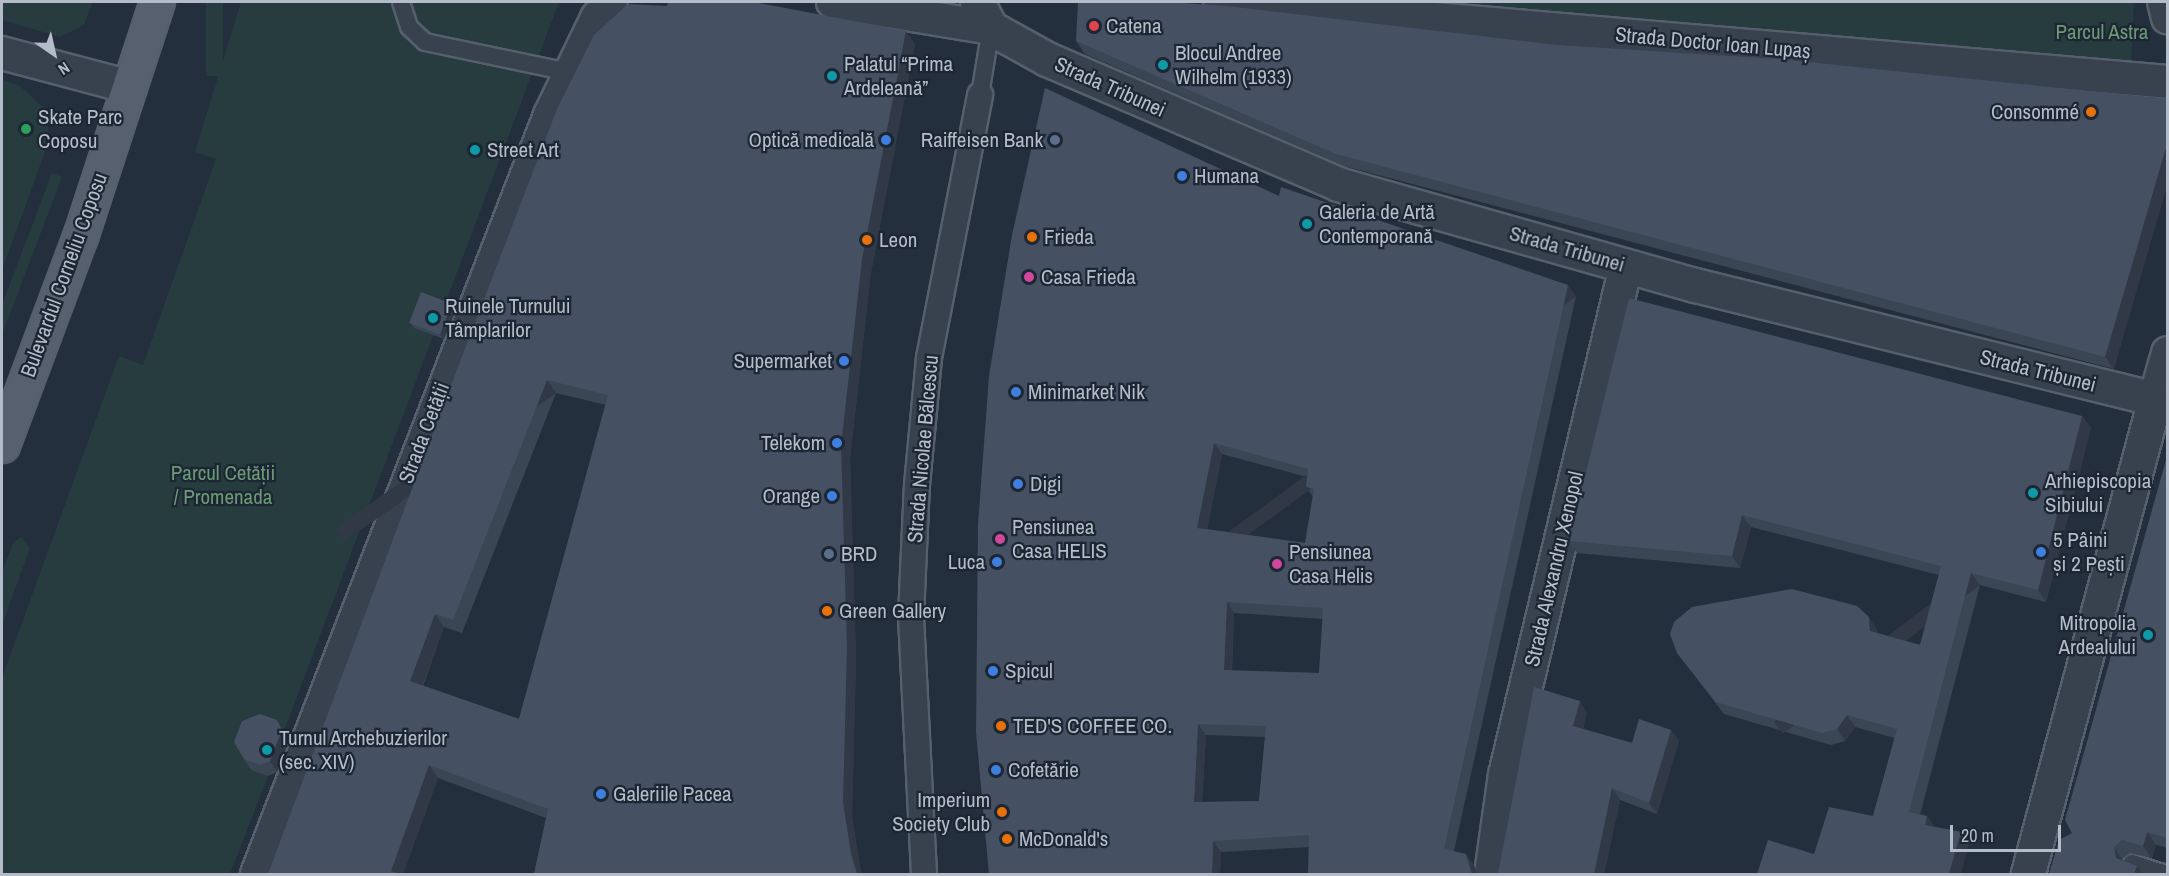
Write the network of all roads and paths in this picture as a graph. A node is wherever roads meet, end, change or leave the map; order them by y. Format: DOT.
graph roads {
  1 [pos="158,2"];
  2 [pos="401,2"];
  3 [pos="610,2"];
  4 [pos="832,2"];
  5 [pos="1216,2"];
  6 [pos="2164,2"];
  7 [pos="1259,3"];
  8 [pos="986,10"];
  9 [pos="2168,18"];
  10 [pos="2,53"];
  11 [pos="568,72"];
  12 [pos="2168,82"];
  13 [pos="130,87"];
  14 [pos="980,95"];
  15 [pos="1626,266"];
  16 [pos="2168,353"];
  17 [pos="2161,400"];
  18 [pos="2,445"];
  19 [pos="2132,862"];
  20 [pos="257,874"];
  21 [pos="924,874"];
  22 [pos="1491,874"];
  23 [pos="2028,874"];
  24 [pos="2165,874"];
  1 -- 13 [label="main road, Bulevardul Corneliu Coposu"];
  2 -- 11 [label="lane"];
  3 -- 11 [label="street, Strada Cetății"];
  4 -- 8 [label="street"];
  5 -- 7 [label="street"];
  6 -- 9 [label="street"];
  7 -- 12 [label="street, Strada Doctor Ioan Lupaș"];
  8 -- 14 [label="lane, Strada Nicolae Bălcescu"];
  8 -- 15 [label="street, Strada Tribunei"];
  10 -- 13 [label="street"];
  11 -- 20 [label="street, Strada Cetății"];
  13 -- 18 [label="main road, Bulevardul Corneliu Coposu"];
  14 -- 21 [label="street, Strada Nicolae Bălcescu"];
  15 -- 17 [label="street, Strada Tribunei"];
  15 -- 22 [label="street, Strada Alexandru Xenopol"];
  16 -- 17 [label="street"];
  17 -- 23 [label="street"];
  19 -- 24 [label="lane"];
}
